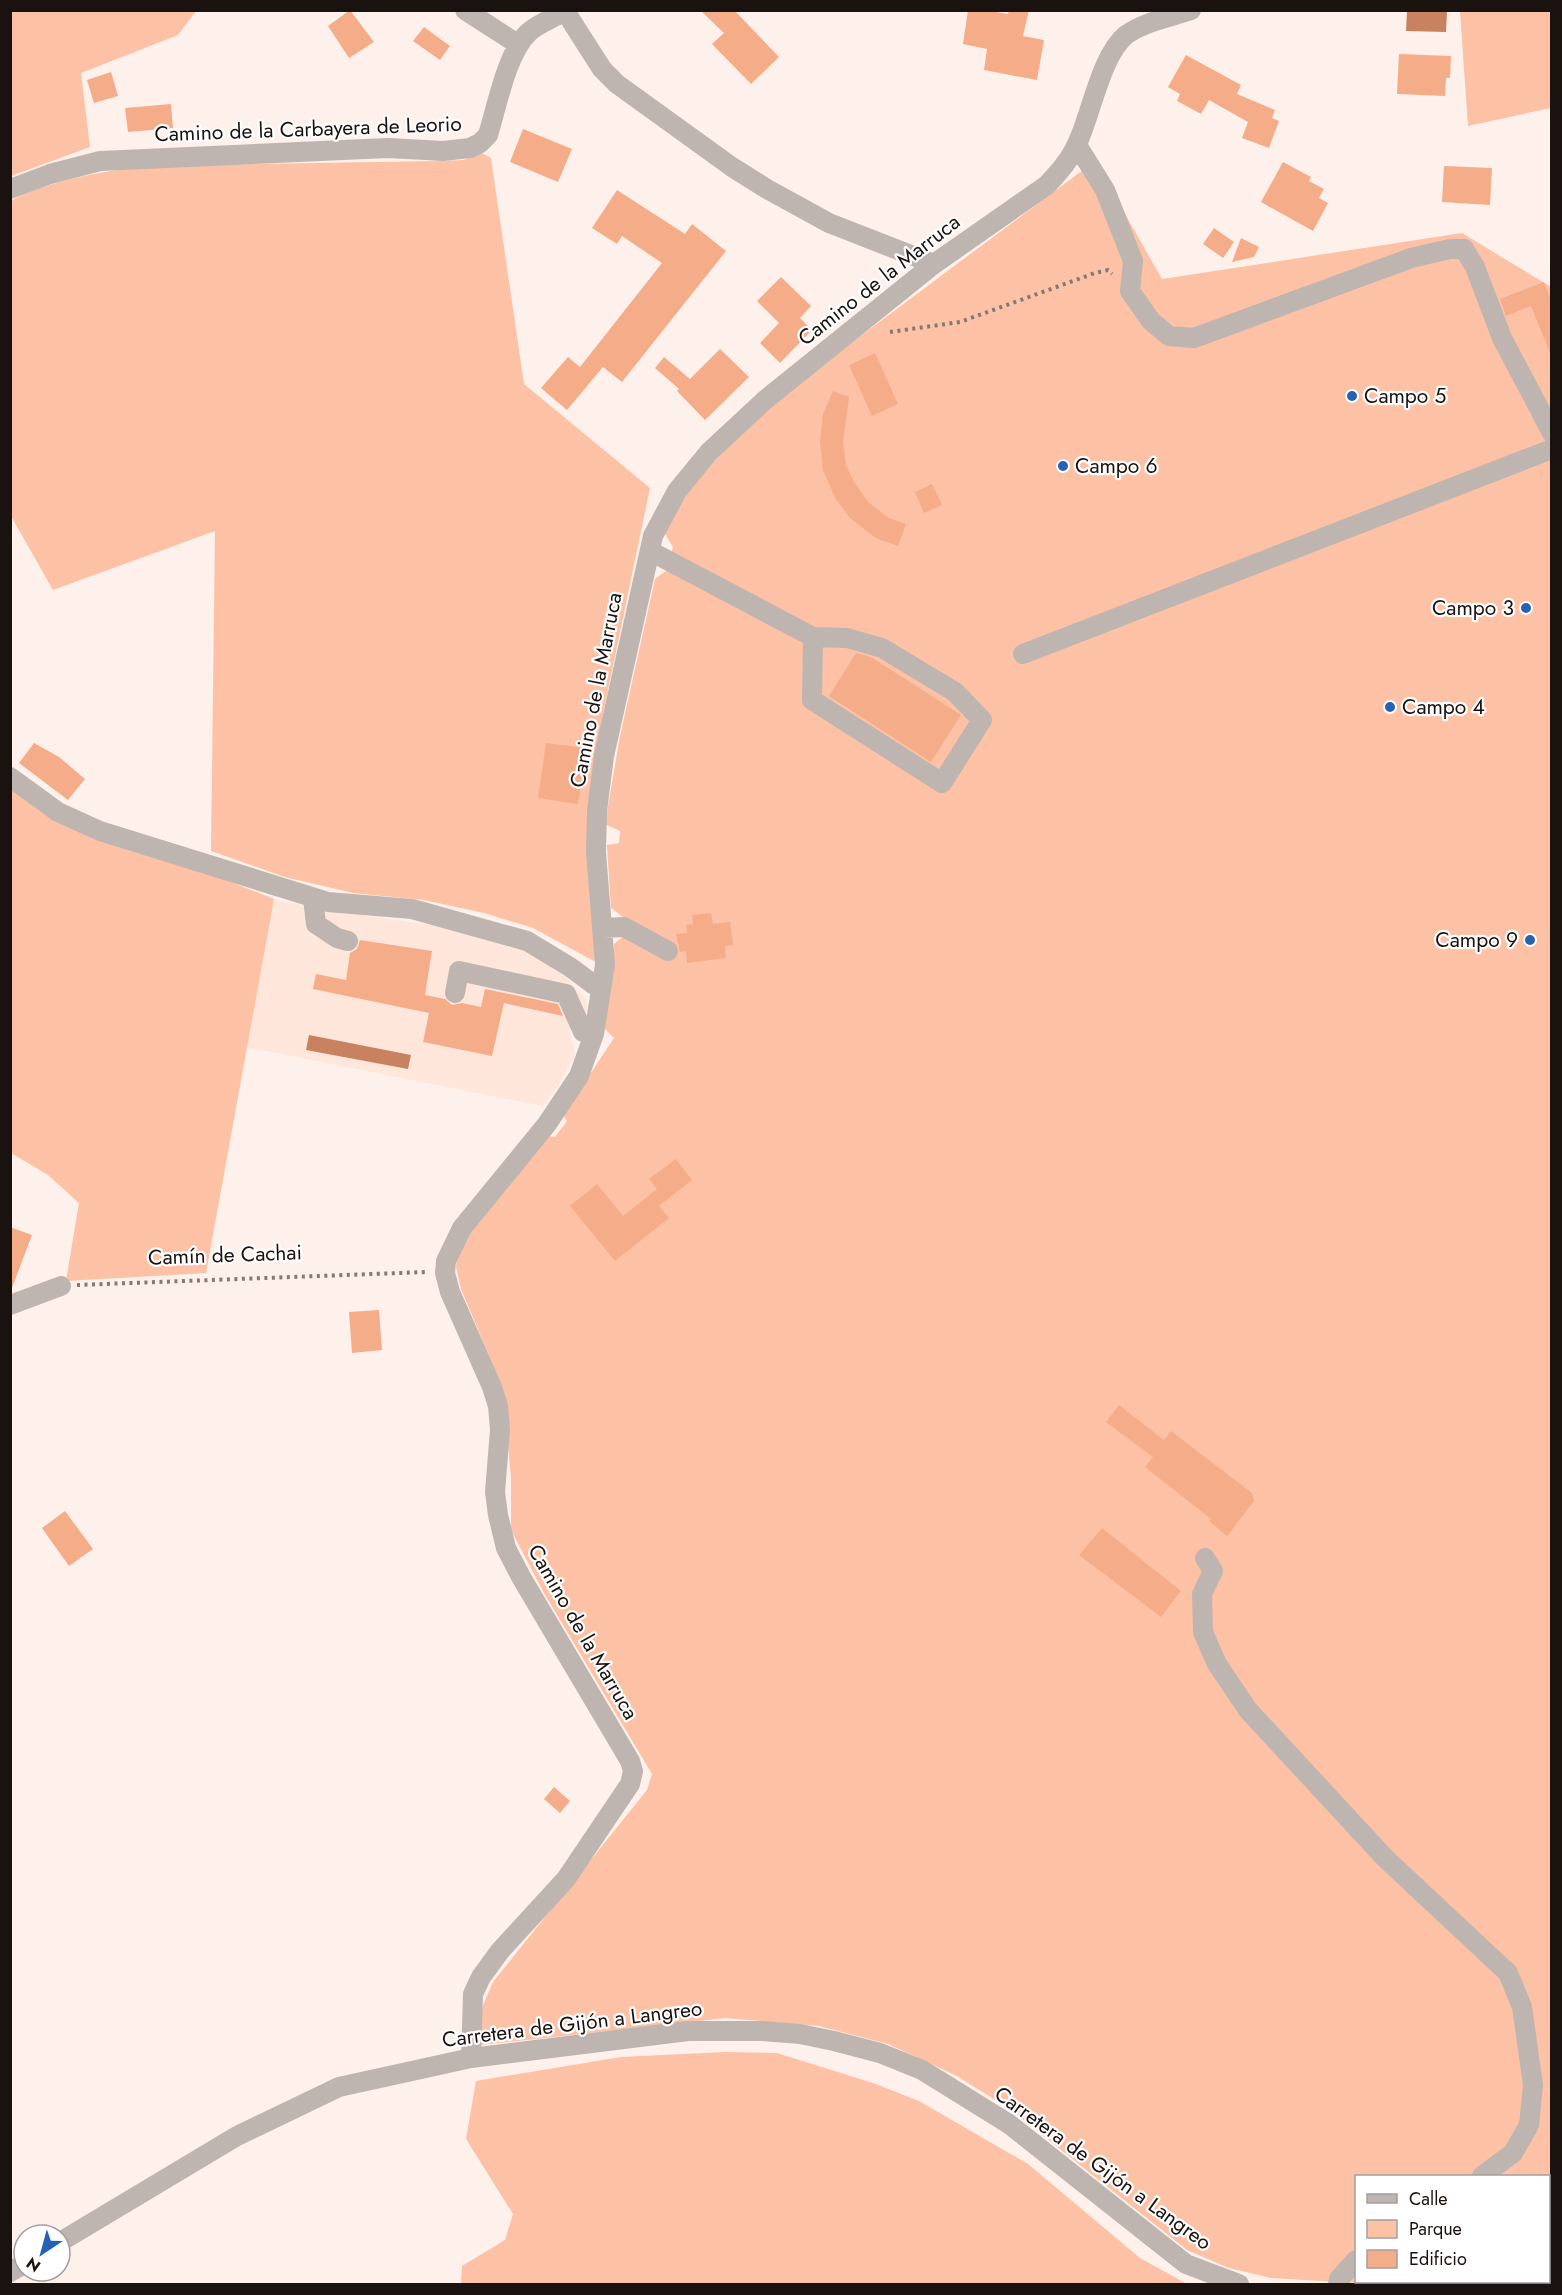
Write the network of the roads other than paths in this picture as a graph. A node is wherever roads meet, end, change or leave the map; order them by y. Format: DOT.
graph roads {
  1 [pos="465,10"];
  2 [pos="1191,10"];
  3 [pos="566,11"];
  4 [pos="519,45"];
  5 [pos="1077,145"];
  6 [pos="10,189"];
  7 [pos="934,264"];
  8 [pos="1551,433"];
  9 [pos="1551,449"];
  10 [pos="650,550"];
  11 [pos="813,637"];
  12 [pos="1023,654"];
  13 [pos="10,777"];
  14 [pos="313,898"];
  15 [pos="603,928"];
  16 [pos="348,941"];
  17 [pos="668,951"];
  18 [pos="601,990"];
  19 [pos="454,993"];
  20 [pos="594,1034"];
  21 [pos="62,1286"];
  22 [pos="10,1305"];
  23 [pos="1205,1558"];
  24 [pos="471,2058"];
  25 [pos="1483,2175"];
  26 [pos="72,2235"];
  27 [pos="1355,2261"];
  28 [pos="1239,2284"];
  29 [pos="1338,2284"];
  1 -- 4 [label="street"];
  2 -- 5 [label="street, Camino de la Marruca"];
  3 -- 4 [label="street, Camino de la Carbayera de Leorio"];
  3 -- 7 [label="street"];
  4 -- 6 [label="street, Camino de la Carbayera de Leorio"];
  5 -- 7 [label="street, Camino de la Marruca"];
  5 -- 8 [label="street"];
  7 -- 10 [label="street, Camino de la Marruca"];
  9 -- 12 [label="street"];
  10 -- 11 [label="street"];
  10 -- 15 [label="street, Camino de la Marruca"];
  11 -- 11 [label="street"];
  13 -- 14 [label="street"];
  14 -- 16 [label="street"];
  14 -- 18 [label="street"];
  15 -- 17 [label="street"];
  15 -- 18 [label="street, Camino de la Marruca"];
  18 -- 20 [label="street, Camino de la Marruca"];
  19 -- 20 [label="street"];
  20 -- 24 [label="street, Camino de la Marruca"];
  21 -- 22 [label="street"];
  23 -- 25 [label="street"];
  24 -- 26 [label="street, Carretera de Gijón a Langreo"];
  24 -- 28 [label="street, Carretera de Gijón a Langreo"];
  27 -- 29 [label="street"];
}
